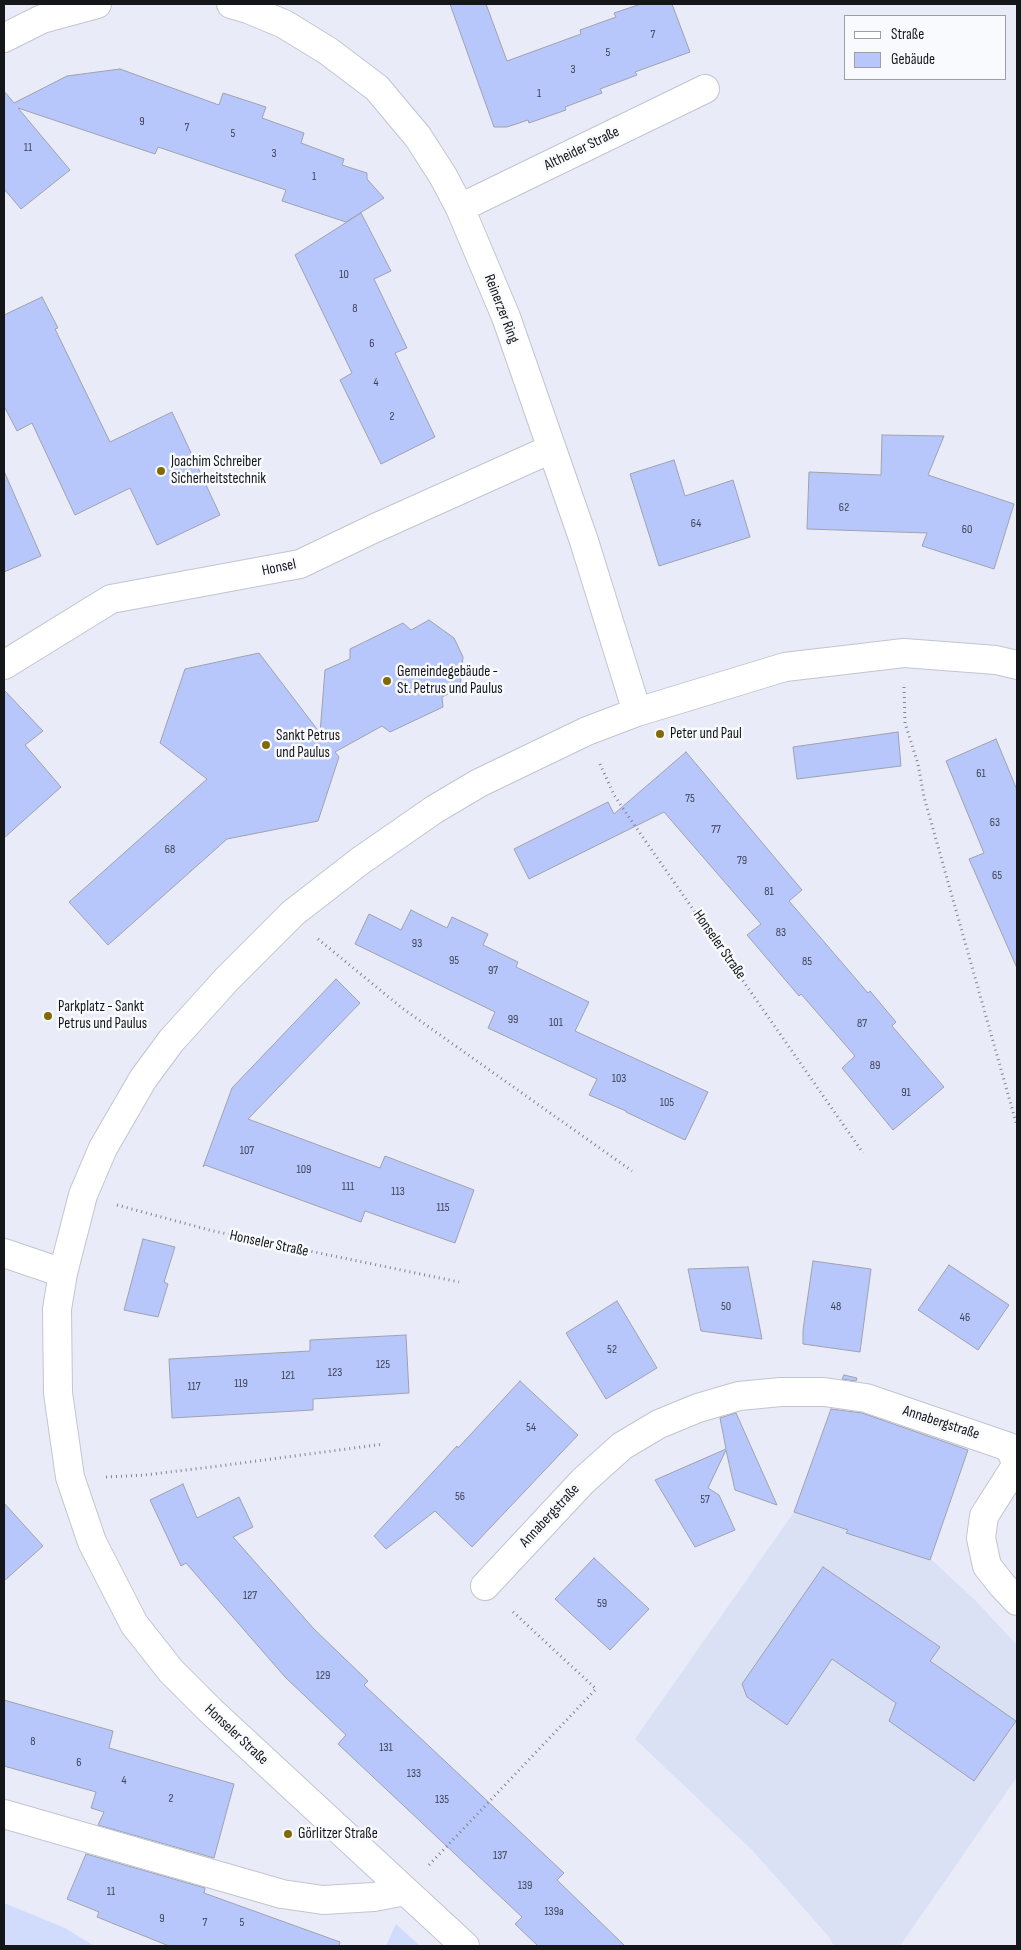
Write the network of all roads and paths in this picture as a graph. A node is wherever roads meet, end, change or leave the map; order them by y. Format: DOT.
graph roads {
  1 [pos="97,4"];
  2 [pos="243,5"];
  3 [pos="4,38"];
  4 [pos="704,89"];
  5 [pos="460,208"];
  6 [pos="551,449"];
  7 [pos="904,653"];
  8 [pos="1017,665"];
  9 [pos="4,666"];
  10 [pos="637,712"];
  11 [pos="587,731"];
  12 [pos="294,913"];
  13 [pos="1017,1126"];
  14 [pos="863,1153"];
  15 [pos="632,1171"];
  16 [pos="83,1195"];
  17 [pos="4,1253"];
  18 [pos="63,1273"];
  19 [pos="459,1282"];
  20 [pos="384,1444"];
  21 [pos="1017,1464"];
  22 [pos="70,1477"];
  23 [pos="485,1586"];
  24 [pos="1017,1601"];
  25 [pos="4,1814"];
  26 [pos="405,1891"];
  27 [pos="465,1946"];
  1 -- 3 [label="street"];
  2 -- 5 [label="street, Reinerzer Ring"];
  4 -- 5 [label="street, Altheider Straße"];
  5 -- 6 [label="street, Reinerzer Ring"];
  6 -- 9 [label="street, Honsel"];
  6 -- 10 [label="street, Reinerzer Ring"];
  7 -- 8 [label="street, Honseler Straße"];
  7 -- 10 [label="street, Honseler Straße"];
  7 -- 13 [label="path"];
  10 -- 11 [label="street, Honseler Straße"];
  11 -- 12 [label="street, Honseler Straße"];
  11 -- 14 [label="path, Honseler Straße"];
  12 -- 15 [label="path"];
  12 -- 16 [label="street, Honseler Straße"];
  16 -- 18 [label="street, Honseler Straße"];
  16 -- 19 [label="path, Honseler Straße"];
  17 -- 18 [label="street"];
  18 -- 22 [label="street, Honseler Straße"];
  20 -- 22 [label="path"];
  21 -- 23 [label="street, Annabergstraße"];
  21 -- 24 [label="street, Annabergstraße"];
  22 -- 26 [label="street, Honseler Straße"];
  23 -- 26 [label="path"];
  25 -- 26 [label="street"];
  26 -- 27 [label="street, Honseler Straße"];
}
